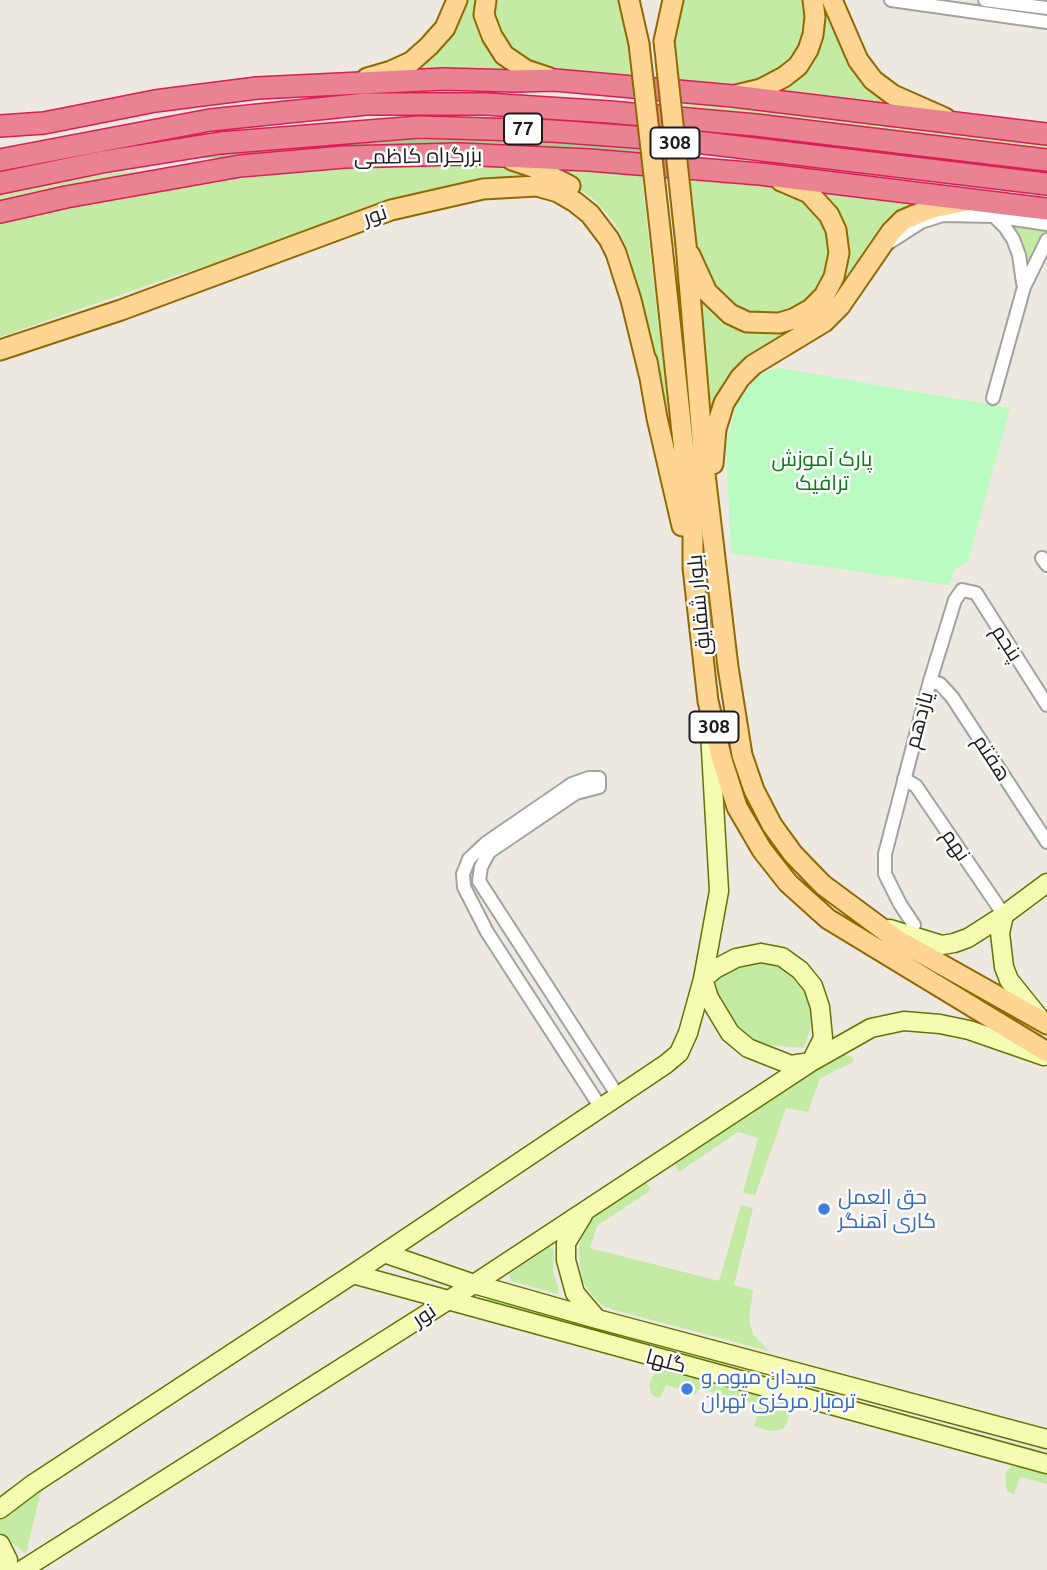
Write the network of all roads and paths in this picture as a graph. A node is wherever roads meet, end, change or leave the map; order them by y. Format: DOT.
graph roads {
  1 [pos="457,0"];
  2 [pos="486,0"];
  3 [pos="629,0"];
  4 [pos="637,0"];
  5 [pos="657,0"];
  6 [pos="673,0"];
  7 [pos="813,0"];
  8 [pos="832,0"];
  9 [pos="891,0"];
  10 [pos="985,0"];
  11 [pos="1047,8"];
  12 [pos="1047,22"];
  13 [pos="664,41"];
  14 [pos="639,44"];
  15 [pos="555,80"];
  16 [pos="344,84"];
  17 [pos="298,86"];
  18 [pos="733,96"];
  19 [pos="210,120"];
  20 [pos="955,122"];
  21 [pos="0,126"];
  22 [pos="1047,134"];
  23 [pos="107,139"];
  24 [pos="0,147"];
  25 [pos="494,154"];
  26 [pos="0,160"];
  27 [pos="1047,160"];
  28 [pos="102,162"];
  29 [pos="240,166"];
  30 [pos="760,174"];
  31 [pos="0,183"];
  32 [pos="1047,184"];
  33 [pos="973,200"];
  34 [pos="1047,209"];
  35 [pos="0,212"];
  36 [pos="994,216"];
  37 [pos="1047,224"];
  38 [pos="1047,240"];
  39 [pos="686,245"];
  40 [pos="873,255"];
  41 [pos="1024,287"];
  42 [pos="0,350"];
  43 [pos="649,374"];
  44 [pos="993,398"];
  45 [pos="709,511"];
  46 [pos="693,568"];
  47 [pos="962,590"];
  48 [pos="930,681"];
  49 [pos="708,701"];
  50 [pos="1047,705"];
  51 [pos="904,779"];
  52 [pos="1047,842"];
  53 [pos="1047,883"];
  54 [pos="1004,915"];
  55 [pos="874,923"];
  56 [pos="914,925"];
  57 [pos="703,979"];
  58 [pos="1045,1023"];
  59 [pos="1047,1055"];
  60 [pos="817,1059"];
  61 [pos="618,1096"];
  62 [pos="601,1108"];
  63 [pos="586,1210"];
  64 [pos="384,1253"];
  65 [pos="353,1275"];
  66 [pos="474,1284"];
  67 [pos="447,1301"];
  68 [pos="597,1319"];
  69 [pos="821,1379"];
  70 [pos="814,1401"];
  71 [pos="918,1405"];
  72 [pos="911,1427"];
  73 [pos="997,1427"];
  74 [pos="1047,1439"];
  75 [pos="991,1449"];
  76 [pos="1047,1464"];
  77 [pos="0,1508"];
  78 [pos="74,1539"];
  79 [pos="0,1544"];
  80 [pos="8,1570"];
  81 [pos="22,1570"];
  82 [pos="50,1570"];
  1 -- 16 [label="main road"];
  2 -- 15 [label="main road"];
  3 -- 14 [label="main road"];
  4 -- 14 [label="main road, بلوار شقایق / 308"];
  5 -- 13 [label="main road, بلوار شقایق / 308"];
  6 -- 13 [label="main road"];
  7 -- 18 [label="main road"];
  8 -- 20 [label="main road"];
  9 -- 12 [label="street"];
  10 -- 11 [label="street"];
  13 -- 39 [label="main road, بلوار شقایق / 308, bridge"];
  14 -- 46 [label="main road, بلوار شقایق / 308, bridge"];
  15 -- 16 [label="highway"];
  15 -- 18 [label="highway"];
  16 -- 17 [label="highway"];
  17 -- 19 [label="highway"];
  17 -- 21 [label="highway"];
  18 -- 20 [label="highway"];
  19 -- 23 [label="highway, 77"];
  19 -- 27 [label="highway, 77"];
  20 -- 22 [label="highway"];
  23 -- 24 [label="highway"];
  23 -- 26 [label="highway, 77"];
  25 -- 29 [label="highway, بزرگراه کاظمی"];
  25 -- 30 [label="highway, بزرگراه کاظمی"];
  25 -- 43 [label="main road"];
  28 -- 29 [label="highway"];
  28 -- 31 [label="highway, بزرگراه کاظمی / 77"];
  28 -- 32 [label="highway, بزرگراه کاظمی / 77"];
  29 -- 35 [label="highway, بزرگراه کاظمی"];
  30 -- 33 [label="highway, بزرگراه کاظمی"];
  30 -- 39 [label="main road"];
  33 -- 34 [label="highway, بزرگراه کاظمی"];
  33 -- 40 [label="main road"];
  36 -- 37 [label="street"];
  36 -- 40 [label="street"];
  36 -- 41 [label="street"];
  38 -- 41 [label="street"];
  39 -- 45 [label="main road, بلوار شقایق / 308"];
  40 -- 45 [label="main road"];
  41 -- 44 [label="street"];
  42 -- 43 [label="main road, نور"];
  43 -- 46 [label="main road"];
  45 -- 55 [label="main road, بلوار شقایق / 308"];
  46 -- 49 [label="main road, بلوار شقایق / 308"];
  47 -- 48 [label="street, یازدهم"];
  47 -- 50 [label="street, پنجم"];
  48 -- 51 [label="street, یازدهم"];
  48 -- 52 [label="street, هفتم"];
  49 -- 57 [label="main road"];
  49 -- 59 [label="main road, بلوار شقایق / 308"];
  51 -- 54 [label="street, نهم"];
  51 -- 56 [label="street, یازدهم"];
  53 -- 54 [label="main road"];
  54 -- 55 [label="main road"];
  54 -- 58 [label="main road"];
  55 -- 58 [label="main road, بلوار شقایق"];
  57 -- 60 [label="main road"];
  57 -- 60 [label="main road"];
  57 -- 61 [label="main road"];
  59 -- 60 [label="main road, نور"];
  60 -- 63 [label="main road, نور"];
  61 -- 62 [label="main road"];
  61 -- 62 [label="street"];
  62 -- 64 [label="main road"];
  63 -- 66 [label="main road, نور"];
  63 -- 68 [label="main road"];
  64 -- 65 [label="main road"];
  64 -- 66 [label="main road, گلها"];
  65 -- 67 [label="main road, گلها"];
  65 -- 77 [label="main road"];
  66 -- 67 [label="main road, نور"];
  66 -- 68 [label="main road, گلها"];
  67 -- 70 [label="main road, گلها"];
  67 -- 78 [label="main road, نور"];
  68 -- 69 [label="main road, گلها"];
  69 -- 70 [label="main road"];
  69 -- 71 [label="main road, گلها"];
  70 -- 72 [label="main road, گلها"];
  71 -- 72 [label="main road"];
  71 -- 73 [label="main road, گلها"];
  72 -- 75 [label="main road, گلها"];
  73 -- 74 [label="main road, گلها"];
  73 -- 75 [label="main road"];
  75 -- 76 [label="main road, گلها"];
  78 -- 81 [label="main road, نور"];
  78 -- 82 [label="main road"];
  79 -- 80 [label="main road"];
}
